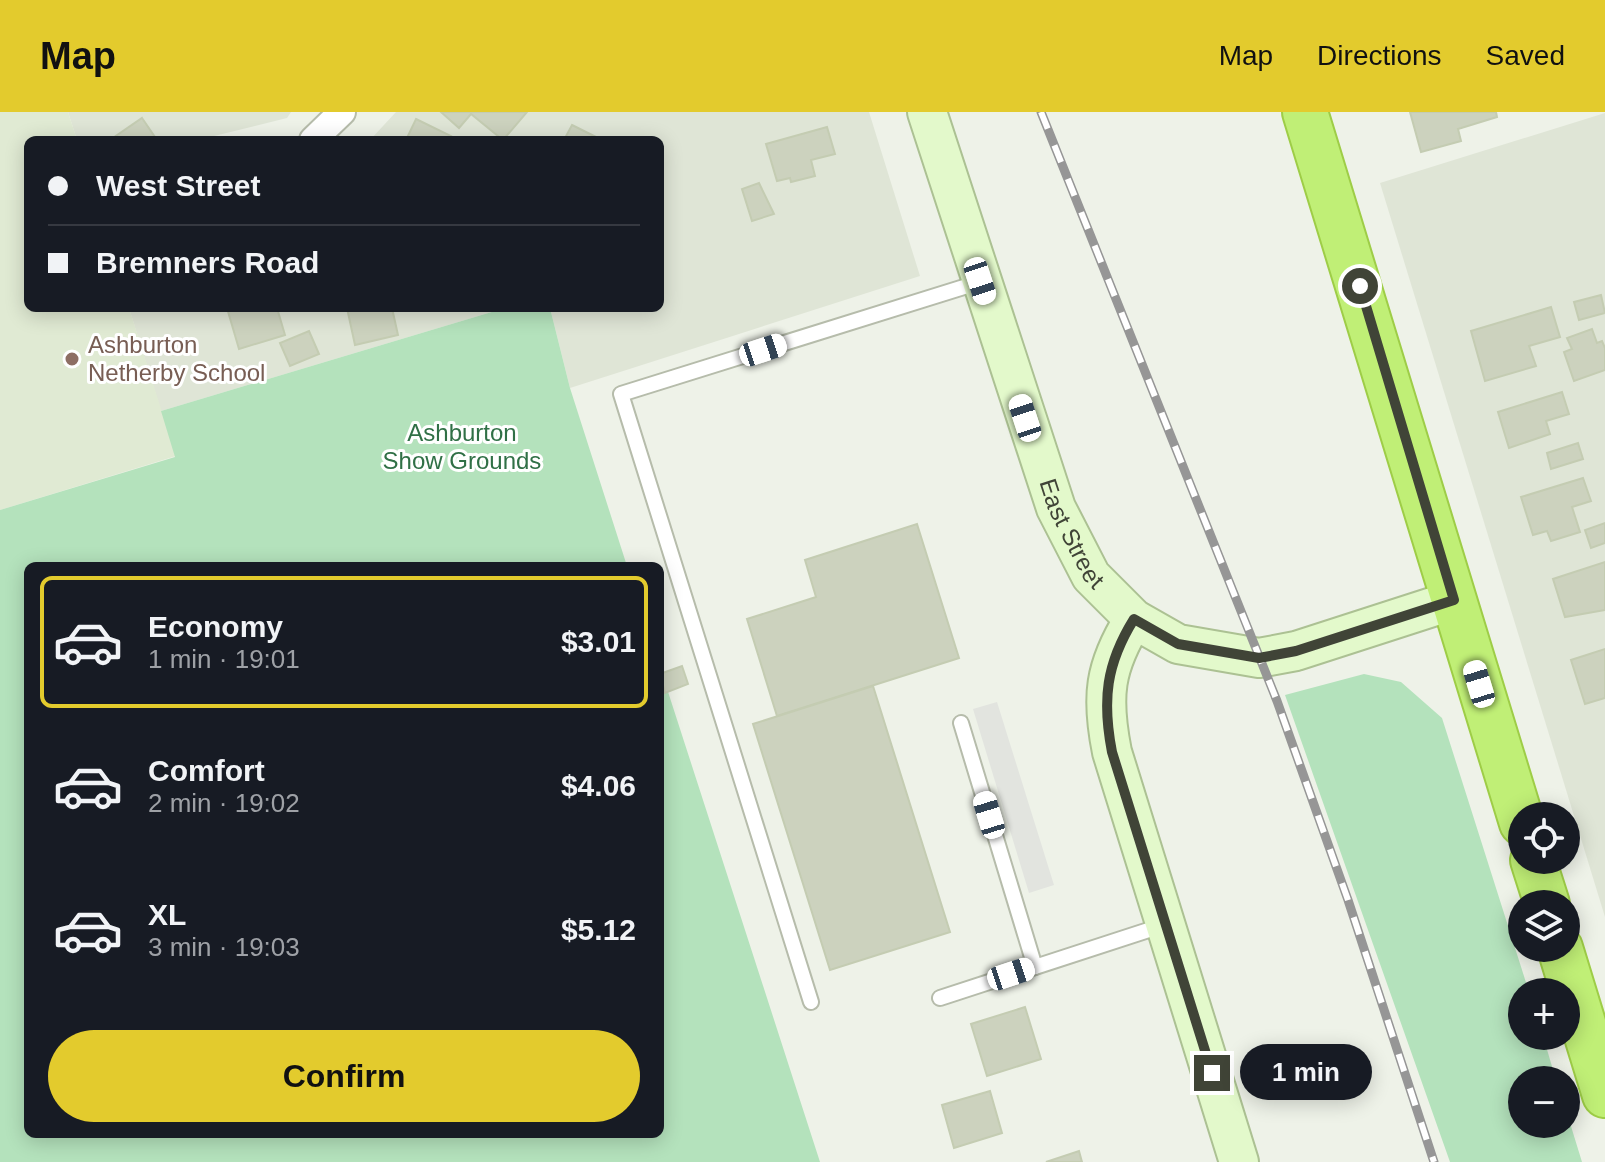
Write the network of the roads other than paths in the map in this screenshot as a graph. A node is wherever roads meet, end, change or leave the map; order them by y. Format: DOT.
graph roads {
  1 [pos="342,112"];
  2 [pos="927,112"];
  3 [pos="1305,112"];
  4 [pos="317,136"];
  5 [pos="980,281"];
  6 [pos="1454,600"];
  7 [pos="1134,619"];
  8 [pos="961,723"];
  9 [pos="1516,802"];
  10 [pos="1166,924"];
  11 [pos="1564,962"];
  12 [pos="1035,967"];
  13 [pos="940,998"];
  14 [pos="811,1002"];
  15 [pos="1605,1095"];
  16 [pos="1239,1162"];
  1 -- 4 [label="street"];
  2 -- 5 [label="main road, East Street"];
  3 -- 6 [label="highway"];
  5 -- 7 [label="main road, East Street"];
  5 -- 14 [label="lane"];
  6 -- 7 [label="main road, East Street"];
  6 -- 9 [label="highway"];
  7 -- 10 [label="main road"];
  8 -- 12 [label="lane"];
  10 -- 12 [label="lane"];
  10 -- 16 [label="main road"];
  11 -- 15 [label="highway"];
  12 -- 13 [label="lane"];
}
